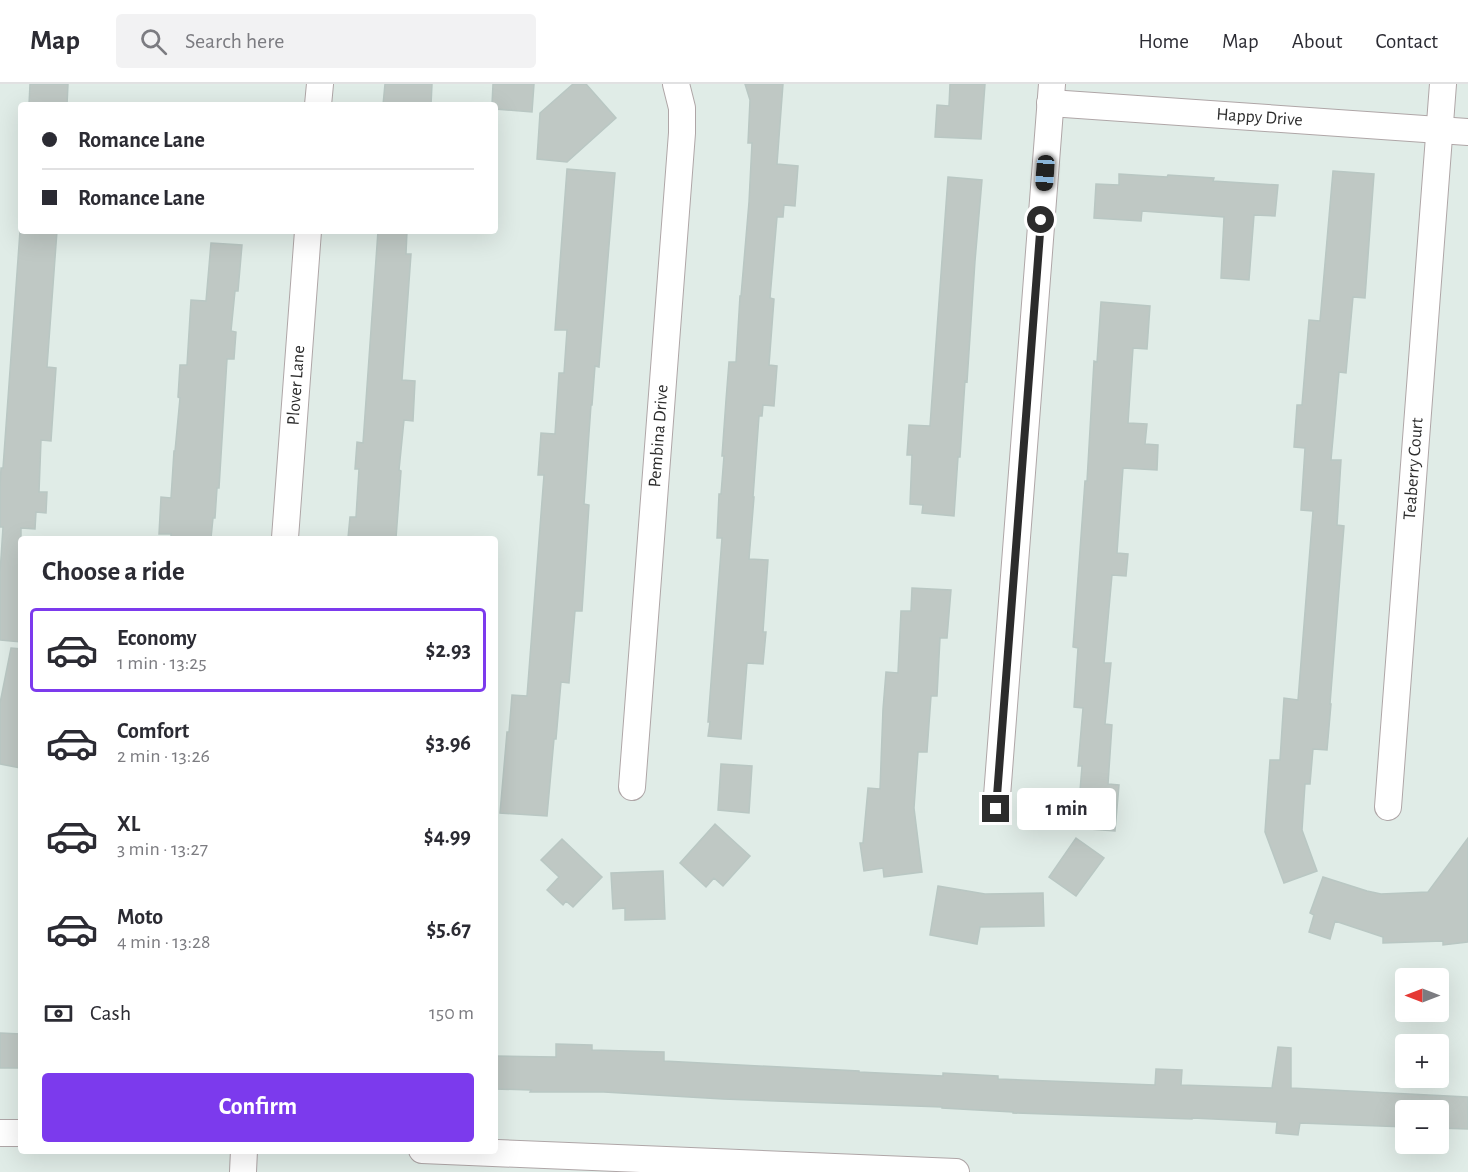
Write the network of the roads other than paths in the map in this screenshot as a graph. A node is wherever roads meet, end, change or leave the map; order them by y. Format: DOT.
graph roads {
  1 [pos="320,84"];
  2 [pos="676,84"];
  3 [pos="1443,84"];
  4 [pos="1051,93"];
  5 [pos="318,102"];
  6 [pos="1440,130"];
  7 [pos="1468,132"];
  8 [pos="308,234"];
  9 [pos="285,536"];
  10 [pos="633,787"];
  11 [pos="1388,807"];
  12 [pos="996,809"];
  13 [pos="0,1133"];
  14 [pos="18,1133"];
  15 [pos="244,1154"];
  16 [pos="450,1154"];
  17 [pos="512,1163"];
  18 [pos="890,1171"];
  19 [pos="243,1172"];
  20 [pos="956,1172"];
  1 -- 5 [label="street"];
  2 -- 10 [label="street, Pembina Drive"];
  3 -- 6 [label="street, Teaberry Court"];
  4 -- 6 [label="street, Happy Drive"];
  4 -- 12 [label="street"];
  6 -- 7 [label="street, Happy Drive"];
  6 -- 11 [label="street, Teaberry Court"];
  8 -- 9 [label="street, Plover Lane"];
  13 -- 14 [label="street"];
  15 -- 19 [label="street"];
  16 -- 17 [label="street"];
  17 -- 18 [label="street"];
  18 -- 20 [label="street"];
}
